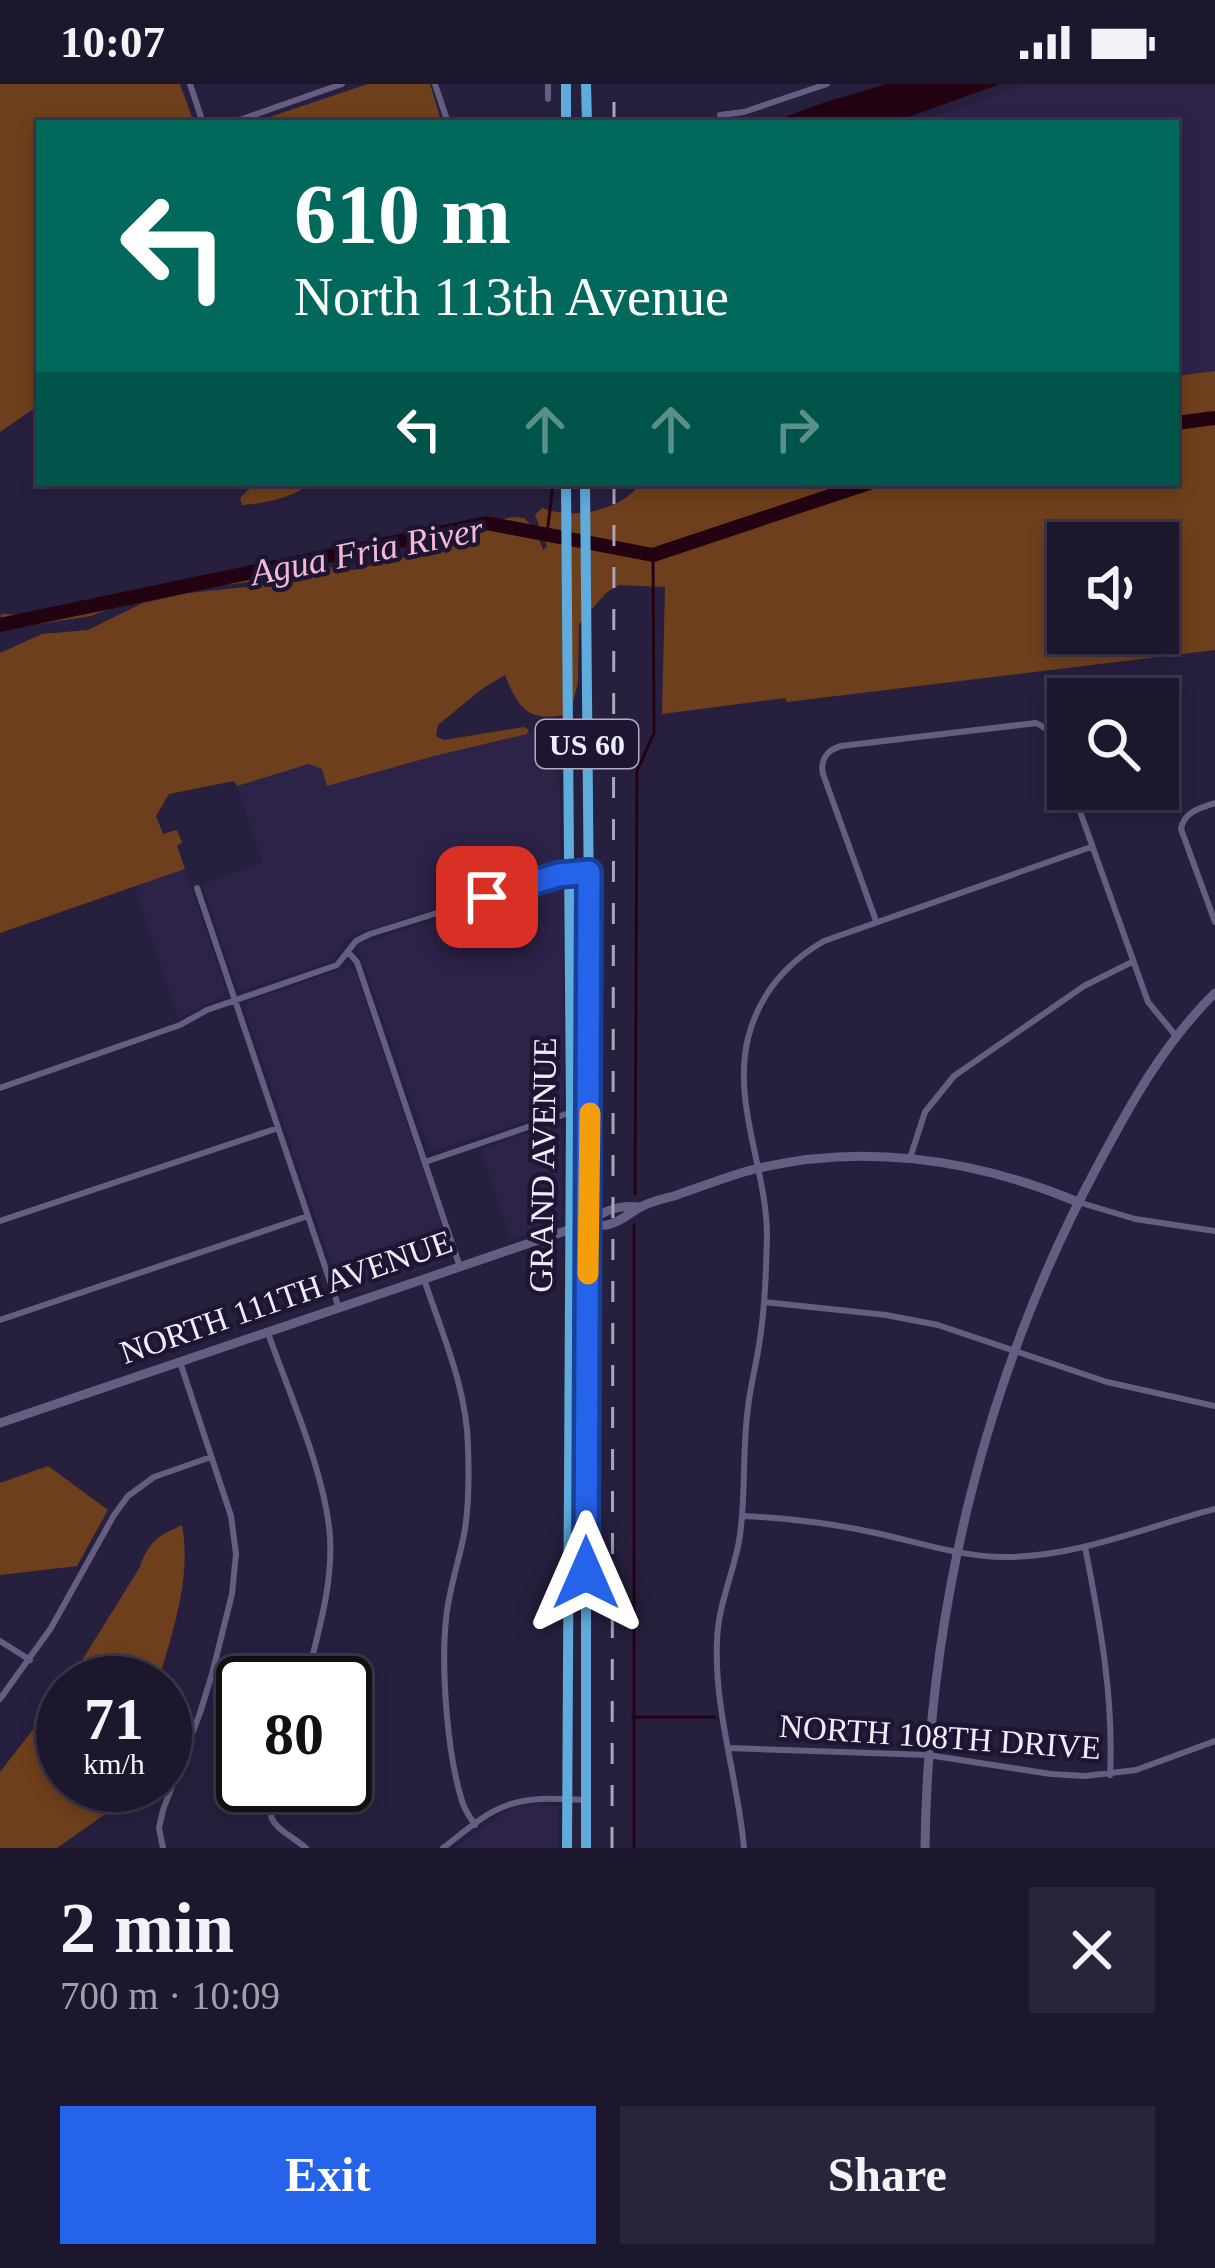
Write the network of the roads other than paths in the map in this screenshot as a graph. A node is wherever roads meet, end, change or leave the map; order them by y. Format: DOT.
graph roads {
  1 [pos="190,84"];
  2 [pos="343,84"];
  3 [pos="435,84"];
  4 [pos="548,84"];
  5 [pos="566,84"];
  6 [pos="586,84"];
  7 [pos="820,85"];
  8 [pos="548,99"];
  9 [pos="720,115"];
  10 [pos="202,120"];
  11 [pos="240,120"];
  12 [pos="447,120"];
  13 [pos="566,120"];
  14 [pos="586,120"];
  15 [pos="566,486"];
  16 [pos="585,486"];
  17 [pos="1047,730"];
  18 [pos="1215,803"];
  19 [pos="1079,810"];
  20 [pos="1091,847"];
  21 [pos="571,872"];
  22 [pos="589,872"];
  23 [pos="197,888"];
  24 [pos="876,921"];
  25 [pos="1215,922"];
  26 [pos="348,952"];
  27 [pos="1132,962"];
  28 [pos="1215,993"];
  29 [pos="235,1001"];
  30 [pos="1176,1036"];
  31 [pos="0,1088"];
  32 [pos="572,1112"];
  33 [pos="278,1128"];
  34 [pos="910,1158"];
  35 [pos="424,1162"];
  36 [pos="760,1168"];
  37 [pos="1078,1202"];
  38 [pos="308,1216"];
  39 [pos="0,1221"];
  40 [pos="589,1223"];
  41 [pos="570,1229"];
  42 [pos="1215,1231"];
  43 [pos="460,1267"];
  44 [pos="424,1279"];
  45 [pos="764,1302"];
  46 [pos="339,1308"];
  47 [pos="0,1320"];
  48 [pos="268,1332"];
  49 [pos="1016,1352"];
  50 [pos="180,1362"];
  51 [pos="1215,1406"];
  52 [pos="0,1423"];
  53 [pos="211,1457"];
  54 [pos="1215,1509"];
  55 [pos="743,1516"];
  56 [pos="1085,1547"];
  57 [pos="957,1551"];
  58 [pos="0,1641"];
  59 [pos="313,1656"];
  60 [pos="30,1660"];
  61 [pos="0,1699"];
  62 [pos="1215,1741"];
  63 [pos="728,1748"];
  64 [pos="928,1755"];
  65 [pos="1110,1775"];
  66 [pos="567,1799"];
  67 [pos="586,1800"];
  68 [pos="270,1812"];
  69 [pos="475,1825"];
  70 [pos="163,1848"];
  71 [pos="306,1848"];
  72 [pos="443,1848"];
  73 [pos="567,1848"];
  74 [pos="586,1848"];
  75 [pos="744,1848"];
  76 [pos="925,1848"];
  1 -- 10 [label="street"];
  2 -- 11 [label="street"];
  3 -- 12 [label="street"];
  4 -- 8 [label="street"];
  5 -- 13 [label="highway"];
  6 -- 14 [label="highway"];
  7 -- 9 [label="street"];
  15 -- 21 [label="highway, GRAND AVENUE / US 60"];
  16 -- 22 [label="highway, GRAND AVENUE / US 60"];
  17 -- 24 [label="street"];
  18 -- 25 [label="street"];
  19 -- 20 [label="street"];
  20 -- 24 [label="street"];
  20 -- 27 [label="street"];
  21 -- 22 [label="street"];
  21 -- 26 [label="street"];
  21 -- 32 [label="highway, GRAND AVENUE / US 60"];
  22 -- 40 [label="highway, GRAND AVENUE / US 60"];
  23 -- 29 [label="street"];
  24 -- 36 [label="street"];
  26 -- 29 [label="street"];
  26 -- 35 [label="street"];
  27 -- 30 [label="street"];
  27 -- 34 [label="street"];
  28 -- 30 [label="street"];
  29 -- 31 [label="street"];
  29 -- 33 [label="street"];
  30 -- 37 [label="street"];
  32 -- 35 [label="street"];
  32 -- 41 [label="highway, GRAND AVENUE / US 60"];
  33 -- 38 [label="street"];
  33 -- 39 [label="street"];
  34 -- 36 [label="street, NORTH 111TH AVENUE"];
  34 -- 37 [label="street, NORTH 111TH AVENUE"];
  35 -- 43 [label="street"];
  36 -- 40 [label="street, NORTH 111TH AVENUE"];
  36 -- 45 [label="street"];
  37 -- 42 [label="street, NORTH 111TH AVENUE"];
  37 -- 49 [label="street"];
  38 -- 46 [label="street"];
  38 -- 47 [label="street"];
  40 -- 41 [label="street, NORTH 111TH AVENUE"];
  40 -- 67 [label="highway, GRAND AVENUE / US 60"];
  41 -- 43 [label="street, NORTH 111TH AVENUE"];
  41 -- 66 [label="highway, GRAND AVENUE / US 60"];
  43 -- 44 [label="street, NORTH 111TH AVENUE"];
  44 -- 46 [label="street, NORTH 111TH AVENUE"];
  44 -- 69 [label="street"];
  45 -- 49 [label="street"];
  45 -- 55 [label="street"];
  46 -- 48 [label="street, NORTH 111TH AVENUE"];
  48 -- 50 [label="street, NORTH 111TH AVENUE"];
  48 -- 59 [label="street"];
  49 -- 51 [label="street"];
  49 -- 57 [label="street"];
  50 -- 52 [label="street, NORTH 111TH AVENUE"];
  50 -- 53 [label="street"];
  53 -- 60 [label="street"];
  53 -- 70 [label="street"];
  54 -- 56 [label="street"];
  55 -- 57 [label="street"];
  55 -- 63 [label="street"];
  56 -- 57 [label="street"];
  56 -- 65 [label="street"];
  57 -- 64 [label="street"];
  58 -- 60 [label="street"];
  60 -- 61 [label="street"];
  62 -- 65 [label="street, NORTH 108TH DRIVE"];
  63 -- 64 [label="street, NORTH 108TH DRIVE"];
  63 -- 75 [label="street"];
  64 -- 65 [label="street, NORTH 108TH DRIVE"];
  64 -- 76 [label="street"];
  66 -- 67 [label="street"];
  66 -- 69 [label="street"];
  66 -- 73 [label="highway, GRAND AVENUE / US 60"];
  67 -- 74 [label="highway, GRAND AVENUE / US 60"];
  68 -- 71 [label="street"];
  69 -- 72 [label="street"];
}
